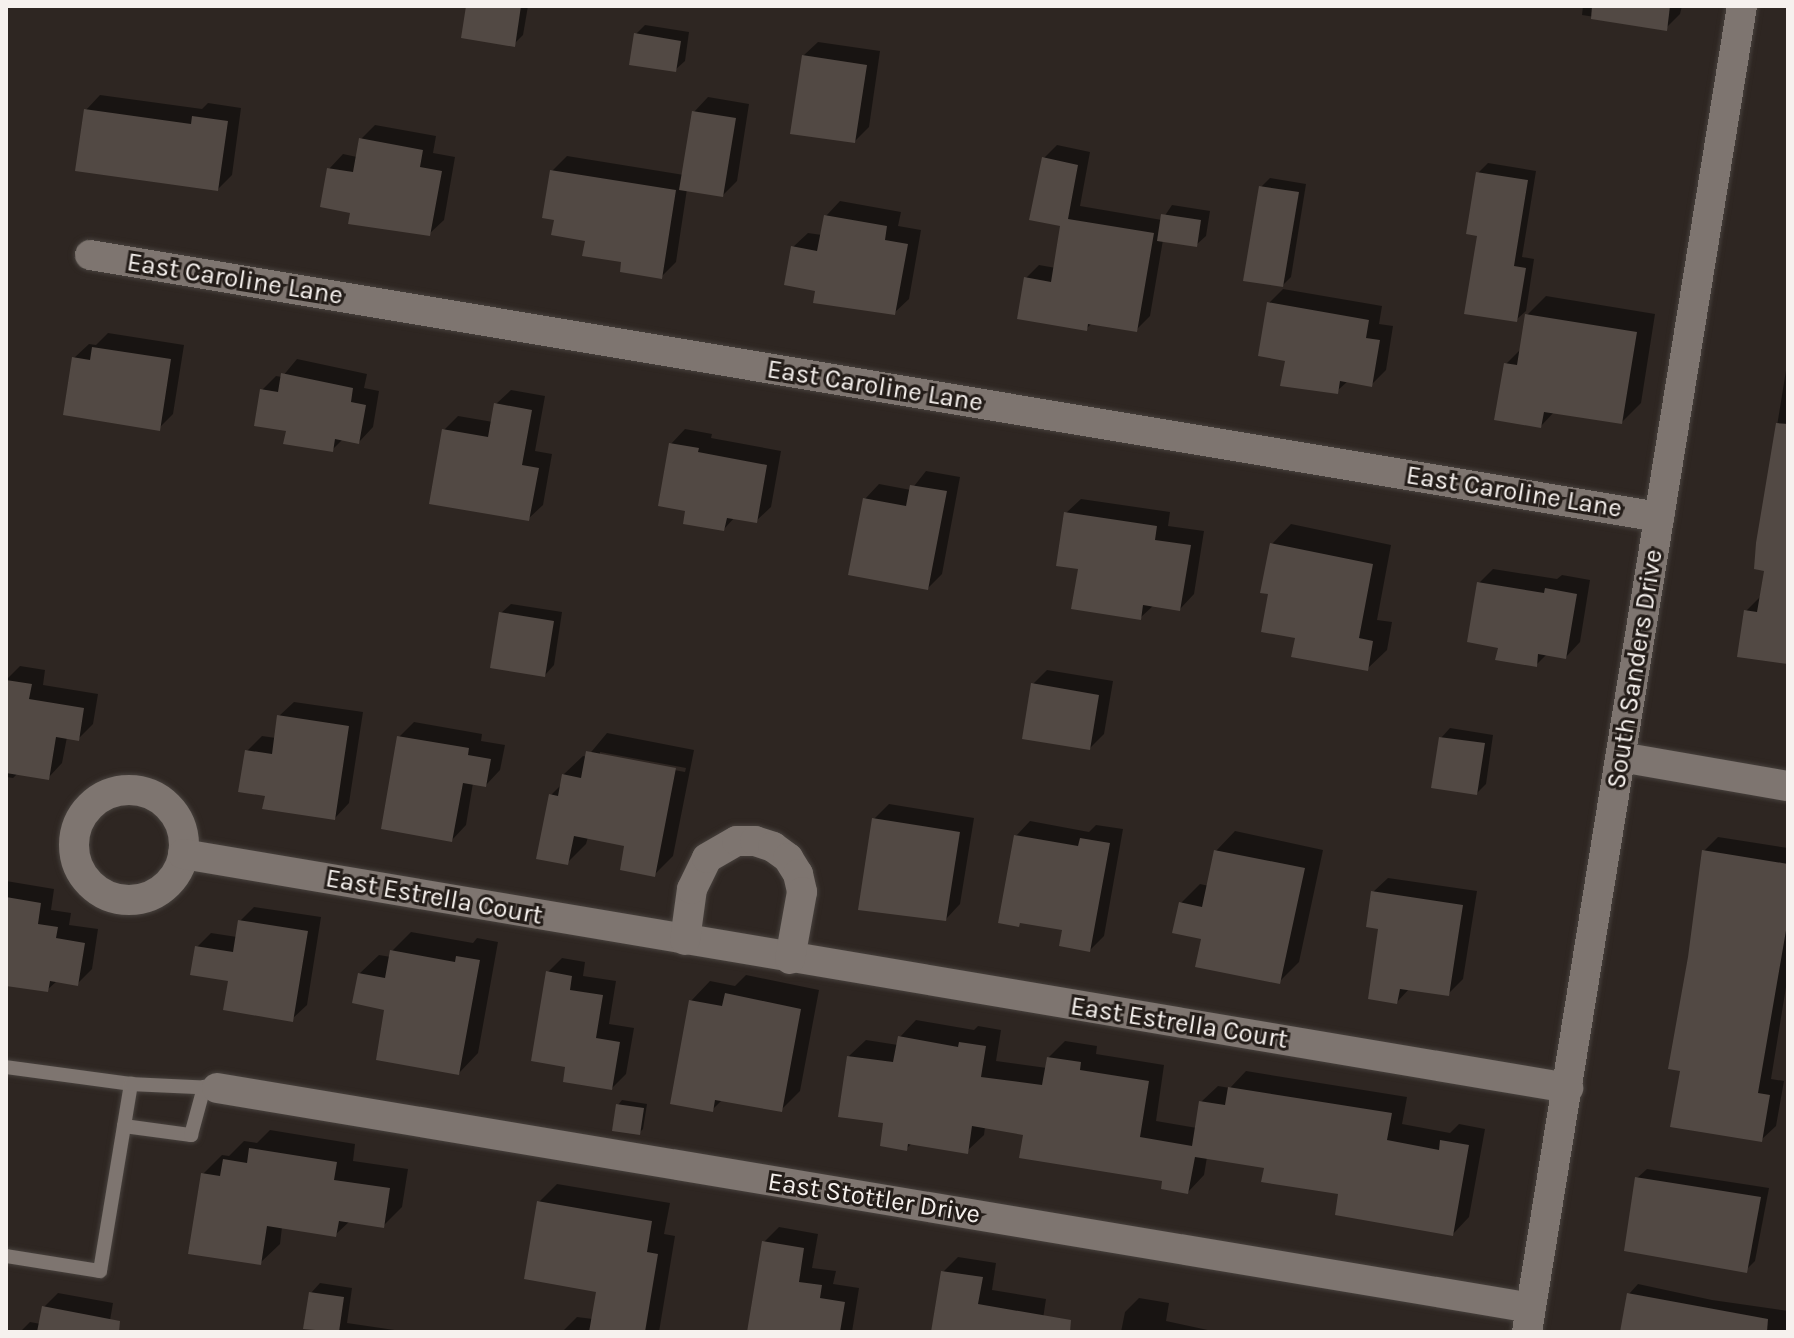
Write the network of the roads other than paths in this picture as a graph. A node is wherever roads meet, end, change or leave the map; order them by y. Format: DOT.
graph roads {
  1 [pos="1742,6"];
  2 [pos="90,255"];
  3 [pos="1659,517"];
  4 [pos="1621,757"];
  5 [pos="1788,786"];
  6 [pos="183,854"];
  7 [pos="685,940"];
  8 [pos="790,959"];
  9 [pos="6,1067"];
  10 [pos="131,1084"];
  11 [pos="211,1088"];
  12 [pos="1568,1088"];
  13 [pos="124,1126"];
  14 [pos="6,1256"];
  15 [pos="1529,1320"];
  1 -- 3 [label="street, South Sanders Drive"];
  2 -- 3 [label="street, East Caroline Lane"];
  3 -- 4 [label="street, South Sanders Drive"];
  4 -- 5 [label="street"];
  4 -- 12 [label="street, South Sanders Drive"];
  6 -- 7 [label="street, East Estrella Court"];
  7 -- 8 [label="street, East Estrella Court"];
  7 -- 8 [label="street"];
  8 -- 12 [label="street, East Estrella Court"];
  9 -- 10 [label="lane"];
  10 -- 11 [label="lane"];
  10 -- 13 [label="lane"];
  11 -- 13 [label="lane"];
  11 -- 15 [label="street, East Stottler Drive"];
  12 -- 15 [label="street, South Sanders Drive"];
  13 -- 14 [label="lane"];
}
